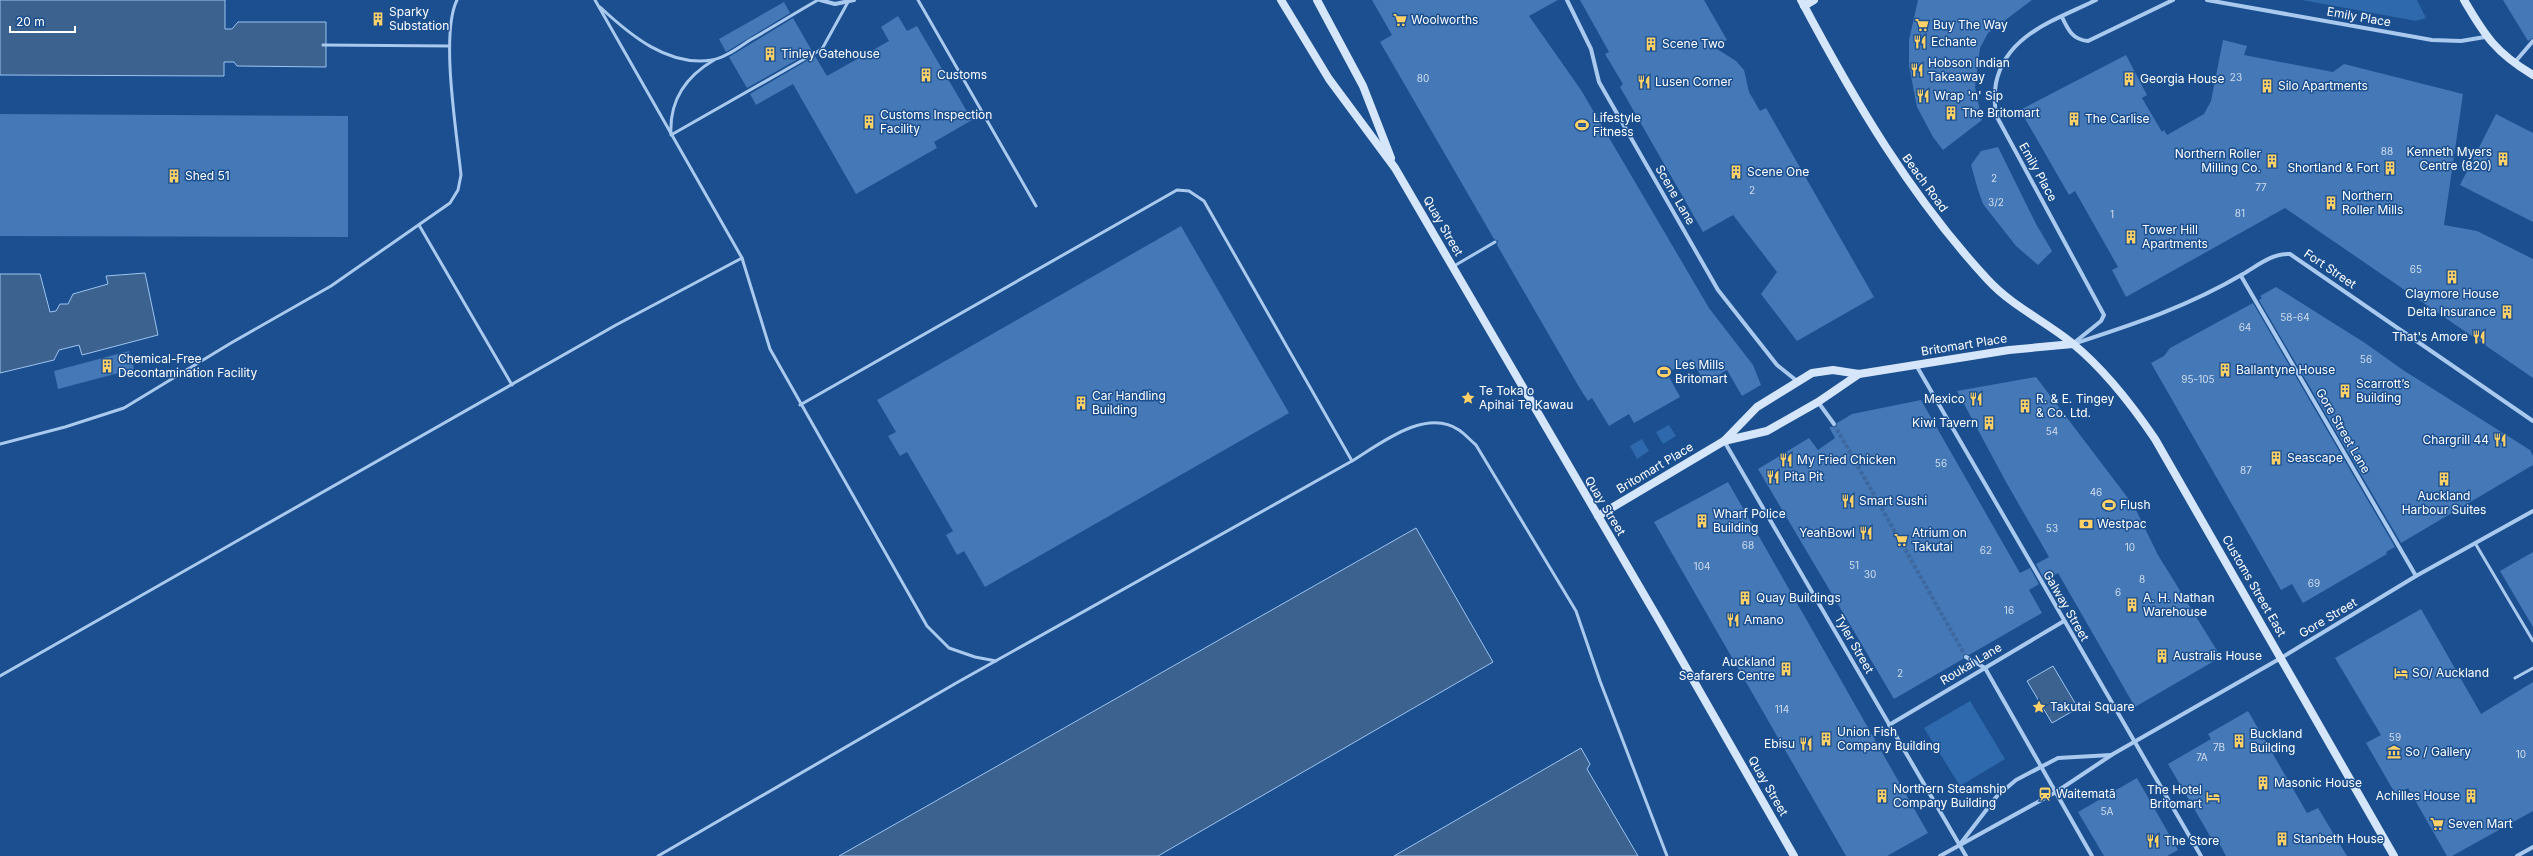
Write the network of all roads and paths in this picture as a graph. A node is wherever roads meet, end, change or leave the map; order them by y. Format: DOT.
graph roads {
  1 [pos="457,0"];
  2 [pos="595,0"];
  3 [pos="819,0"];
  4 [pos="854,0"];
  5 [pos="918,0"];
  6 [pos="1281,0"];
  7 [pos="1317,0"];
  8 [pos="1567,0"];
  9 [pos="1814,0"];
  10 [pos="2096,0"];
  11 [pos="2172,0"];
  12 [pos="2207,0"];
  13 [pos="2464,0"];
  14 [pos="848,2"];
  15 [pos="1802,3"];
  16 [pos="598,5"];
  17 [pos="2062,17"];
  18 [pos="2485,37"];
  19 [pos="2533,41"];
  20 [pos="323,45"];
  21 [pos="449,46"];
  22 [pos="714,60"];
  23 [pos="2514,63"];
  24 [pos="2533,75"];
  25 [pos="671,135"];
  26 [pos="1395,168"];
  27 [pos="1036,206"];
  28 [pos="419,225"];
  29 [pos="1495,242"];
  30 [pos="742,258"];
  31 [pos="1453,267"];
  32 [pos="2241,276"];
  33 [pos="2073,344"];
  34 [pos="1916,365"];
  35 [pos="1859,374"];
  36 [pos="1797,381"];
  37 [pos="512,384"];
  38 [pos="1818,402"];
  39 [pos="800,405"];
  40 [pos="2533,421"];
  41 [pos="1834,424"];
  42 [pos="1724,441"];
  43 [pos="0,444"];
  44 [pos="1352,461"];
  45 [pos="2533,511"];
  46 [pos="1598,516"];
  47 [pos="2475,543"];
  48 [pos="2416,576"];
  49 [pos="2064,621"];
  50 [pos="2533,641"];
  51 [pos="1966,657"];
  52 [pos="2281,658"];
  53 [pos="996,661"];
  54 [pos="1985,668"];
  55 [pos="2533,668"];
  56 [pos="0,676"];
  57 [pos="2515,678"];
  58 [pos="1890,724"];
  59 [pos="2135,742"];
  60 [pos="2113,754"];
  61 [pos="2041,766"];
  62 [pos="2056,792"];
  63 [pos="1960,845"];
  64 [pos="2533,847"];
  65 [pos="658,856"];
  66 [pos="1667,856"];
  67 [pos="1794,856"];
  68 [pos="1940,856"];
  69 [pos="1966,856"];
  70 [pos="2092,856"];
  71 [pos="2201,856"];
  72 [pos="2394,856"];
  73 [pos="2517,856"];
  1 -- 21 [label="lane"];
  2 -- 16 [label="lane"];
  3 -- 14 [label="street"];
  3 -- 22 [label="lane"];
  4 -- 14 [label="street"];
  5 -- 27 [label="lane"];
  6 -- 26 [label="main road, Quay Street"];
  7 -- 26 [label="main road, Quay Street"];
  8 -- 36 [label="street, Scene Lane"];
  9 -- 15 [label="main road"];
  10 -- 17 [label="street, Emily Place"];
  11 -- 17 [label="street"];
  12 -- 18 [label="street, Emily Place"];
  13 -- 18 [label="main road"];
  14 -- 25 [label="lane"];
  15 -- 33 [label="main road, Beach Road"];
  16 -- 22 [label="lane"];
  16 -- 25 [label="lane"];
  17 -- 33 [label="street, Emily Place"];
  18 -- 23 [label="main road"];
  19 -- 23 [label="street"];
  20 -- 21 [label="lane"];
  21 -- 28 [label="lane"];
  22 -- 25 [label="lane"];
  23 -- 24 [label="main road"];
  25 -- 30 [label="lane"];
  26 -- 31 [label="main road, Quay Street"];
  28 -- 37 [label="lane"];
  28 -- 43 [label="lane"];
  29 -- 31 [label="lane"];
  30 -- 37 [label="lane"];
  30 -- 39 [label="lane"];
  31 -- 46 [label="main road, Quay Street"];
  32 -- 33 [label="street, Fort Street"];
  32 -- 40 [label="street, Fort Street"];
  32 -- 48 [label="street, Gore Street Lane"];
  33 -- 34 [label="main road, Britomart Place"];
  33 -- 52 [label="main road, Customs Street East"];
  34 -- 35 [label="main road, Britomart Place"];
  34 -- 49 [label="street, Galway Street"];
  35 -- 36 [label="main road, Britomart Place"];
  35 -- 38 [label="main road, Britomart Place"];
  36 -- 42 [label="main road, Britomart Place"];
  37 -- 56 [label="lane"];
  38 -- 41 [label="street"];
  38 -- 42 [label="main road, Britomart Place"];
  39 -- 44 [label="lane"];
  39 -- 53 [label="lane"];
  42 -- 46 [label="main road, Britomart Place"];
  42 -- 58 [label="street, Tyler Street"];
  44 -- 53 [label="lane"];
  44 -- 66 [label="lane"];
  45 -- 47 [label="street, Gore Street"];
  46 -- 67 [label="main road, Quay Street"];
  47 -- 48 [label="street, Gore Street"];
  47 -- 50 [label="lane"];
  48 -- 52 [label="street, Gore Street"];
  49 -- 54 [label="street, Roukai Lane"];
  49 -- 59 [label="street, Galway Street"];
  51 -- 54 [label="street"];
  52 -- 59 [label="street, Gore Street"];
  52 -- 72 [label="main road, Customs Street East"];
  53 -- 65 [label="lane"];
  54 -- 58 [label="street, Roukai Lane"];
  54 -- 61 [label="street"];
  55 -- 57 [label="lane"];
  58 -- 63 [label="street, Tyler Street"];
  59 -- 60 [label="street, Gore Street"];
  59 -- 71 [label="street, Galway Street"];
  60 -- 61 [label="street, Gore Street"];
  60 -- 62 [label="street, Gore Street"];
  61 -- 62 [label="street"];
  61 -- 63 [label="street, Gore Street"];
  62 -- 63 [label="street, Gore Street"];
  62 -- 70 [label="street"];
  63 -- 68 [label="street, Gore Street"];
  63 -- 69 [label="street, Tyler Street"];
  64 -- 73 [label="street"];
}
